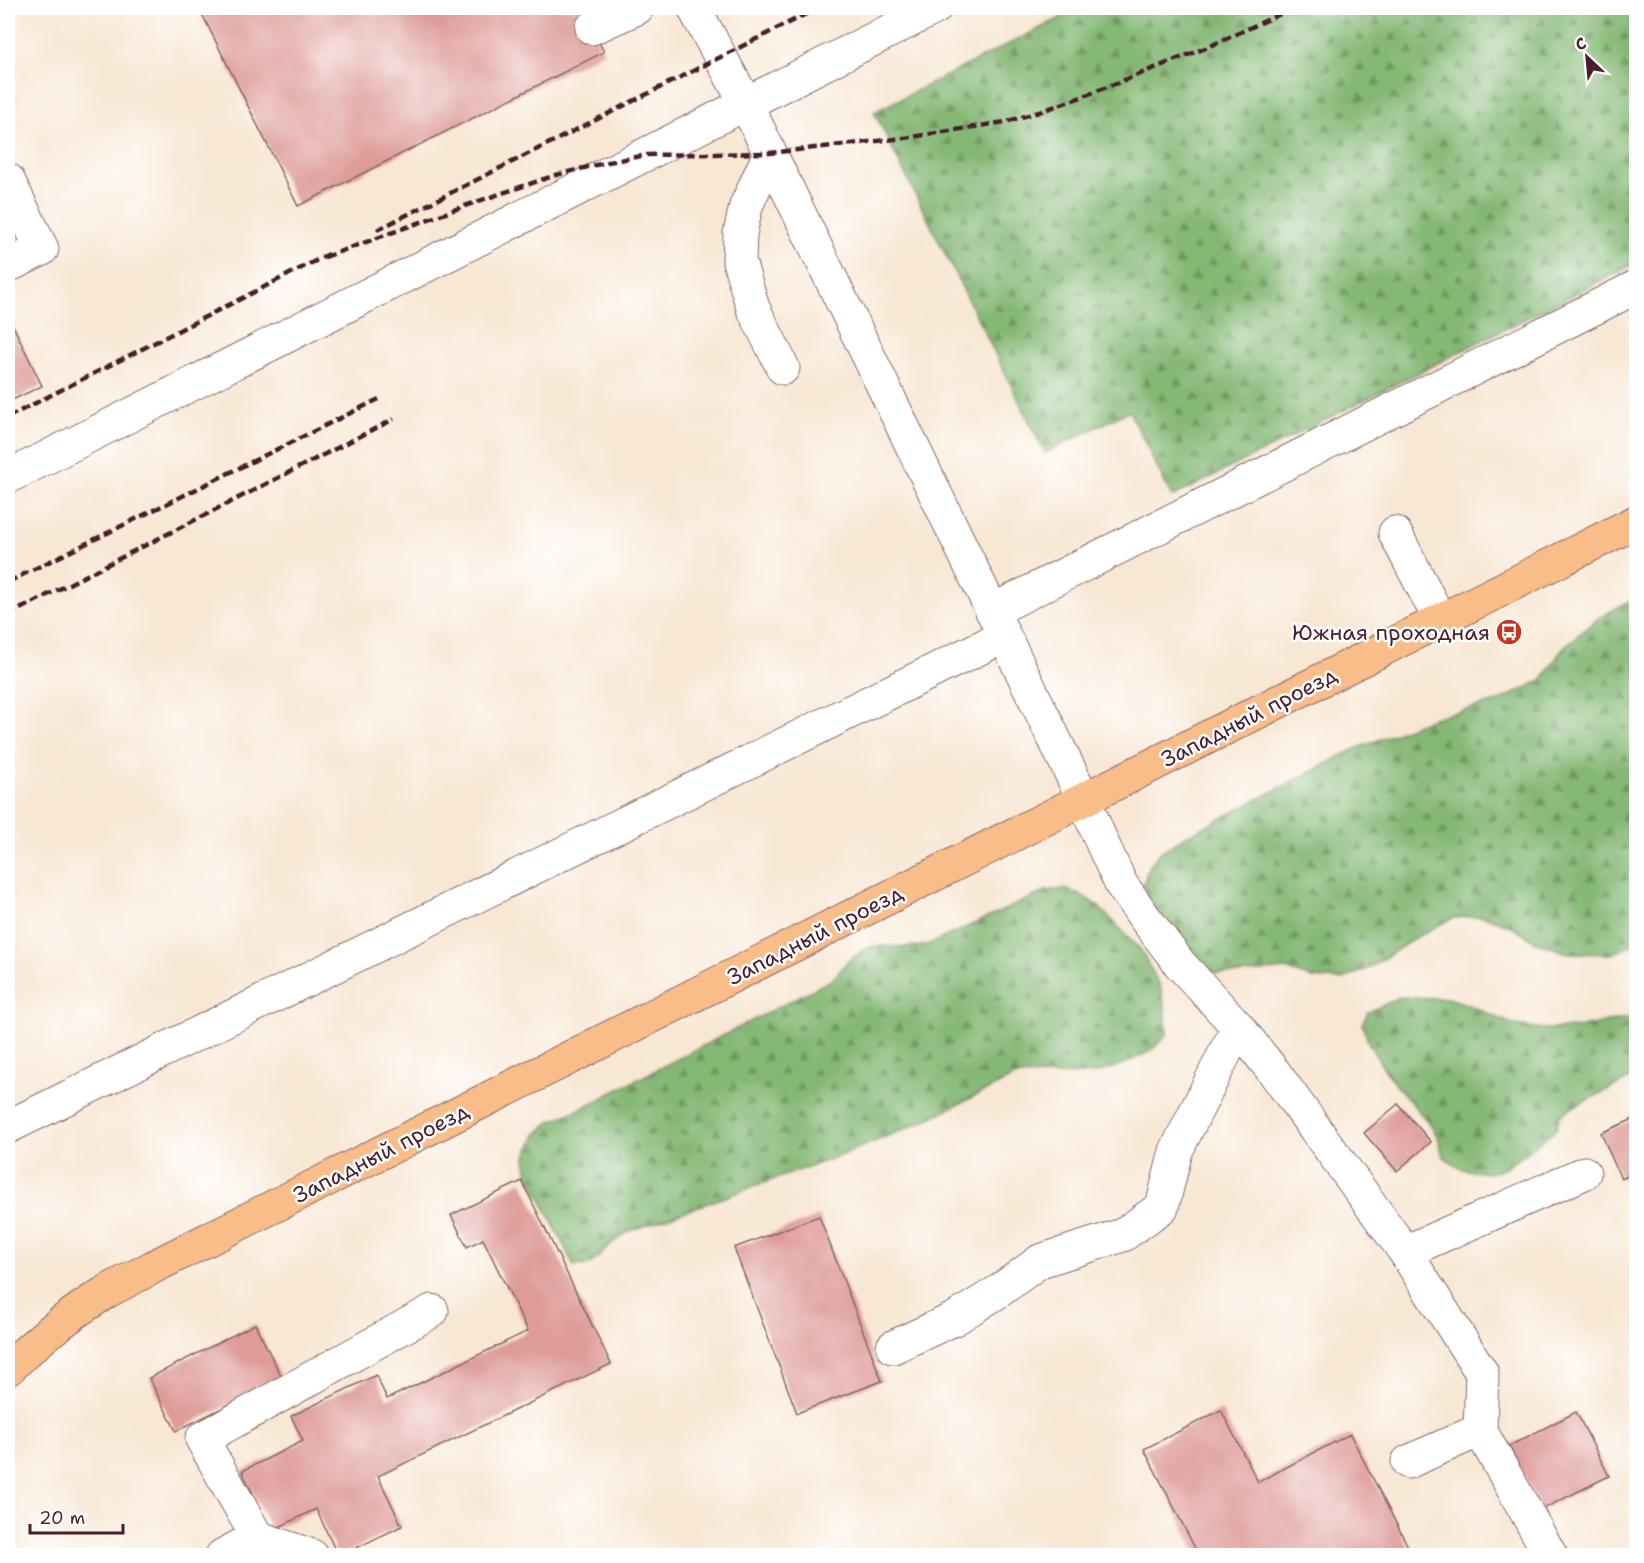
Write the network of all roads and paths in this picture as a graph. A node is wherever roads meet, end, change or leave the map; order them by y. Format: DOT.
graph roads {
  1 [pos="637,8"];
  2 [pos="694,8"];
  3 [pos="935,8"];
  4 [pos="592,28"];
  5 [pos="746,104"];
  6 [pos="770,153"];
  7 [pos="8,180"];
  8 [pos="14,263"];
  9 [pos="1636,287"];
  10 [pos="783,368"];
  11 [pos="8,477"];
  12 [pos="1636,522"];
  13 [pos="1395,533"];
  14 [pos="1440,620"];
  15 [pos="998,623"];
  16 [pos="1084,800"];
  17 [pos="1238,1027"];
  18 [pos="8,1127"];
  19 [pos="1584,1173"];
  20 [pos="1405,1252"];
  21 [pos="432,1311"];
  22 [pos="893,1347"];
  23 [pos="8,1369"];
  24 [pos="1480,1430"];
  25 [pos="1408,1462"];
  26 [pos="257,1537"];
  27 [pos="222,1556"];
  28 [pos="312,1556"];
  29 [pos="1551,1556"];
  1 -- 4 [label="lane"];
  2 -- 5 [label="lane"];
  3 -- 5 [label="lane"];
  5 -- 6 [label="lane"];
  5 -- 11 [label="lane"];
  6 -- 10 [label="lane"];
  6 -- 15 [label="lane"];
  7 -- 8 [label="lane"];
  9 -- 15 [label="lane"];
  12 -- 14 [label="main road, Западный проезд"];
  13 -- 14 [label="lane"];
  14 -- 16 [label="main road, Западный проезд"];
  15 -- 16 [label="lane"];
  15 -- 18 [label="lane"];
  16 -- 17 [label="lane"];
  16 -- 23 [label="main road, Западный проезд"];
  17 -- 20 [label="lane"];
  17 -- 22 [label="lane"];
  19 -- 20 [label="lane"];
  20 -- 24 [label="lane"];
  21 -- 26 [label="lane"];
  24 -- 25 [label="lane"];
  24 -- 29 [label="lane"];
  26 -- 27 [label="lane"];
  26 -- 28 [label="lane"];
}
